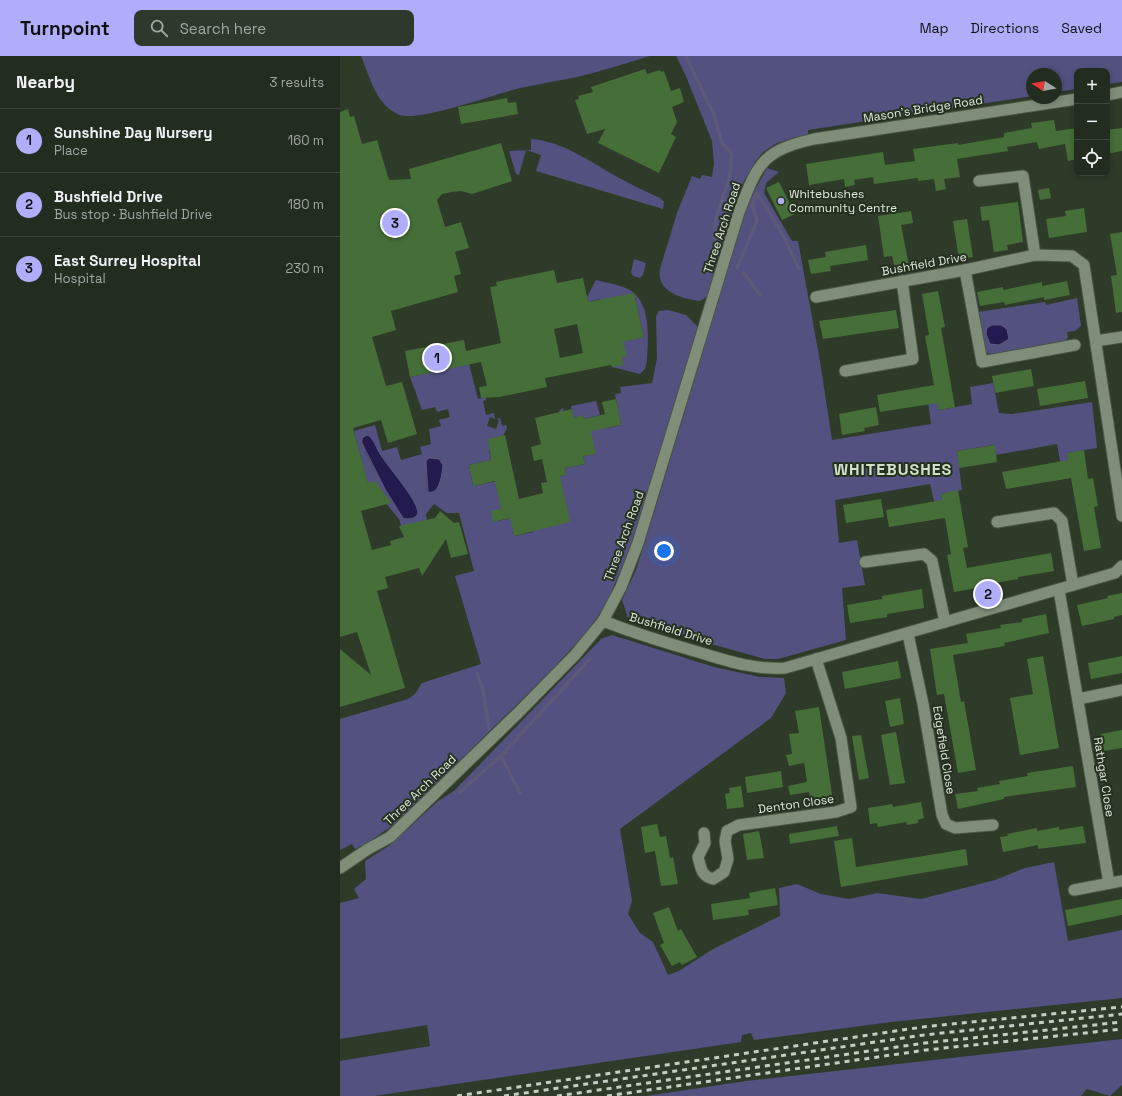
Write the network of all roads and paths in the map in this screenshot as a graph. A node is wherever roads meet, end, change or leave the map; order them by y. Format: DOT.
graph roads {
  1 [pos="1122,92"];
  2 [pos="1110,94"];
  3 [pos="1074,99"];
  4 [pos="775,152"];
  5 [pos="979,182"];
  6 [pos="1035,256"];
  7 [pos="965,270"];
  8 [pos="902,281"];
  9 [pos="816,297"];
  10 [pos="1122,337"];
  11 [pos="1096,341"];
  12 [pos="1075,345"];
  13 [pos="845,371"];
  14 [pos="1122,516"];
  15 [pos="997,522"];
  16 [pos="865,562"];
  17 [pos="1122,566"];
  18 [pos="1073,585"];
  19 [pos="1059,590"];
  20 [pos="603,620"];
  21 [pos="945,622"];
  22 [pos="908,634"];
  23 [pos="816,659"];
  24 [pos="1122,690"];
  25 [pos="1078,699"];
  26 [pos="993,825"];
  27 [pos="704,833"];
  28 [pos="368,849"];
  29 [pos="340,860"];
  30 [pos="340,868"];
  31 [pos="1122,881"];
  32 [pos="1109,883"];
  33 [pos="1074,890"];
  1 -- 2 [label="street"];
  3 -- 4 [label="street, Mason's Bridge Road"];
  4 -- 20 [label="street, Three Arch Road"];
  5 -- 6 [label="street"];
  6 -- 7 [label="street, Bushfield Drive"];
  6 -- 11 [label="street, Bushfield Drive"];
  7 -- 8 [label="street, Bushfield Drive"];
  7 -- 12 [label="street"];
  8 -- 9 [label="street, Bushfield Drive"];
  8 -- 13 [label="street"];
  10 -- 11 [label="street"];
  11 -- 14 [label="street, Bushfield Drive"];
  15 -- 18 [label="street"];
  16 -- 21 [label="street"];
  17 -- 18 [label="street, Bushfield Drive"];
  18 -- 19 [label="street, Bushfield Drive"];
  19 -- 21 [label="street, Bushfield Drive"];
  19 -- 25 [label="street, Rathgar Close"];
  20 -- 23 [label="street, Bushfield Drive"];
  20 -- 28 [label="street, Three Arch Road"];
  21 -- 22 [label="street, Bushfield Drive"];
  22 -- 23 [label="street, Bushfield Drive"];
  22 -- 26 [label="street, Edgefield Close"];
  23 -- 27 [label="street, Denton Close"];
  24 -- 25 [label="street"];
  25 -- 32 [label="street, Rathgar Close"];
  28 -- 29 [label="street, Three Arch Road"];
  28 -- 30 [label="street, Three Arch Road"];
  31 -- 32 [label="street"];
  32 -- 33 [label="street"];
}
